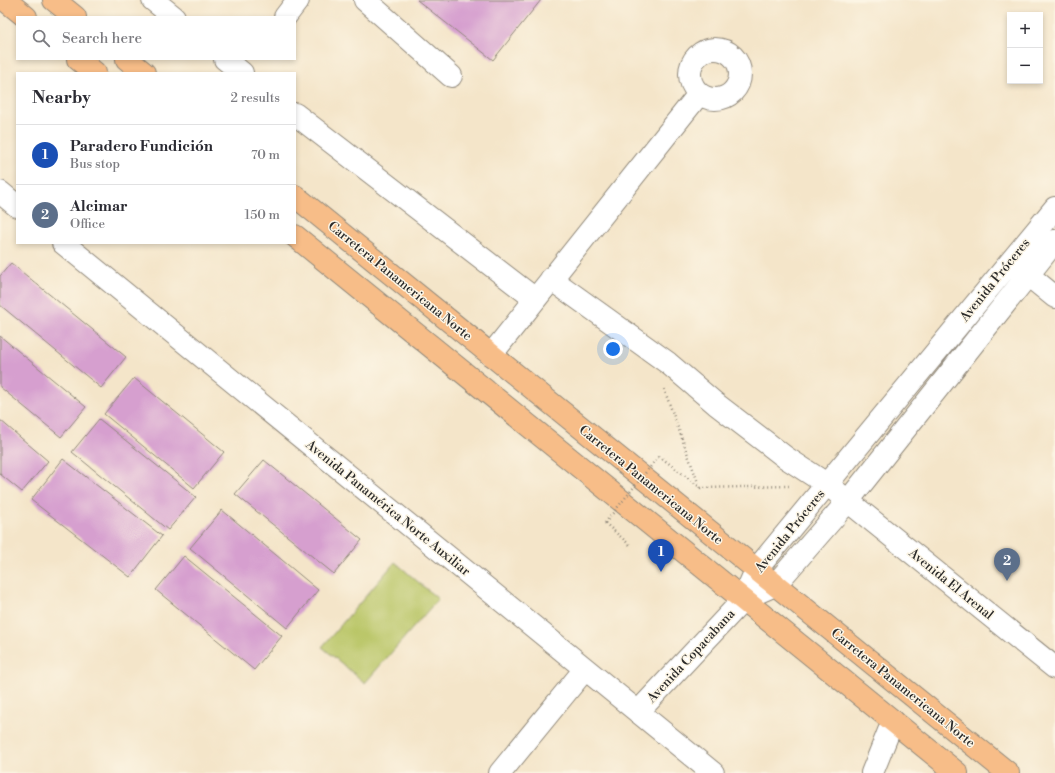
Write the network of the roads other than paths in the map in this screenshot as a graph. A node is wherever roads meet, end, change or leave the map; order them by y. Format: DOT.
graph roads {
  1 [pos="5,0"];
  2 [pos="54,0"];
  3 [pos="153,0"];
  4 [pos="298,0"];
  5 [pos="365,0"];
  6 [pos="25,16"];
  7 [pos="74,16"];
  8 [pos="173,16"];
  9 [pos="285,16"];
  10 [pos="79,60"];
  11 [pos="128,60"];
  12 [pos="94,72"];
  13 [pos="143,72"];
  14 [pos="451,76"];
  15 [pos="699,94"];
  16 [pos="296,115"];
  17 [pos="0,192"];
  18 [pos="296,197"];
  19 [pos="16,205"];
  20 [pos="1055,208"];
  21 [pos="296,237"];
  22 [pos="1055,241"];
  23 [pos="63,244"];
  24 [pos="1028,275"];
  25 [pos="551,279"];
  26 [pos="1055,297"];
  27 [pos="535,299"];
  28 [pos="491,354"];
  29 [pos="828,485"];
  30 [pos="848,501"];
  31 [pos="756,570"];
  32 [pos="775,585"];
  33 [pos="743,600"];
  34 [pos="1055,668"];
  35 [pos="585,669"];
  36 [pos="638,712"];
  37 [pos="893,721"];
  38 [pos="500,773"];
  39 [pos="713,773"];
  40 [pos="872,773"];
  41 [pos="957,773"];
  42 [pos="1008,773"];
  1 -- 6 [label="highway"];
  2 -- 7 [label="highway"];
  3 -- 8 [label="street"];
  4 -- 9 [label="street"];
  5 -- 14 [label="street"];
  10 -- 12 [label="highway"];
  11 -- 13 [label="highway"];
  15 -- 25 [label="street"];
  16 -- 27 [label="street"];
  17 -- 19 [label="street"];
  18 -- 28 [label="highway, Carretera Panamericana Norte"];
  20 -- 29 [label="street, Avenida Próceres"];
  21 -- 33 [label="highway"];
  22 -- 24 [label="street, Avenida Próceres"];
  23 -- 35 [label="street, Avenida Panamérica Norte Auxiliar"];
  24 -- 26 [label="street"];
  24 -- 30 [label="street, Avenida Próceres"];
  25 -- 27 [label="street"];
  25 -- 29 [label="street, Avenida El Arenal"];
  27 -- 28 [label="street"];
  28 -- 31 [label="highway, Carretera Panamericana Norte"];
  29 -- 30 [label="street, Avenida El Arenal"];
  29 -- 31 [label="street, Avenida Próceres"];
  30 -- 32 [label="street, Avenida Próceres"];
  30 -- 34 [label="street, Avenida El Arenal"];
  31 -- 32 [label="highway, Carretera Panamericana Norte"];
  31 -- 33 [label="street, Avenida Próceres"];
  32 -- 33 [label="street, Avenida Próceres"];
  32 -- 42 [label="highway, Carretera Panamericana Norte"];
  33 -- 36 [label="street, Avenida Copacabana"];
  33 -- 37 [label="highway"];
  35 -- 36 [label="street, Avenida Panamérica Norte Auxiliar"];
  35 -- 38 [label="street"];
  36 -- 39 [label="street, Avenida Panamérica Norte Auxiliar"];
  37 -- 40 [label="street"];
  37 -- 41 [label="highway"];
}
